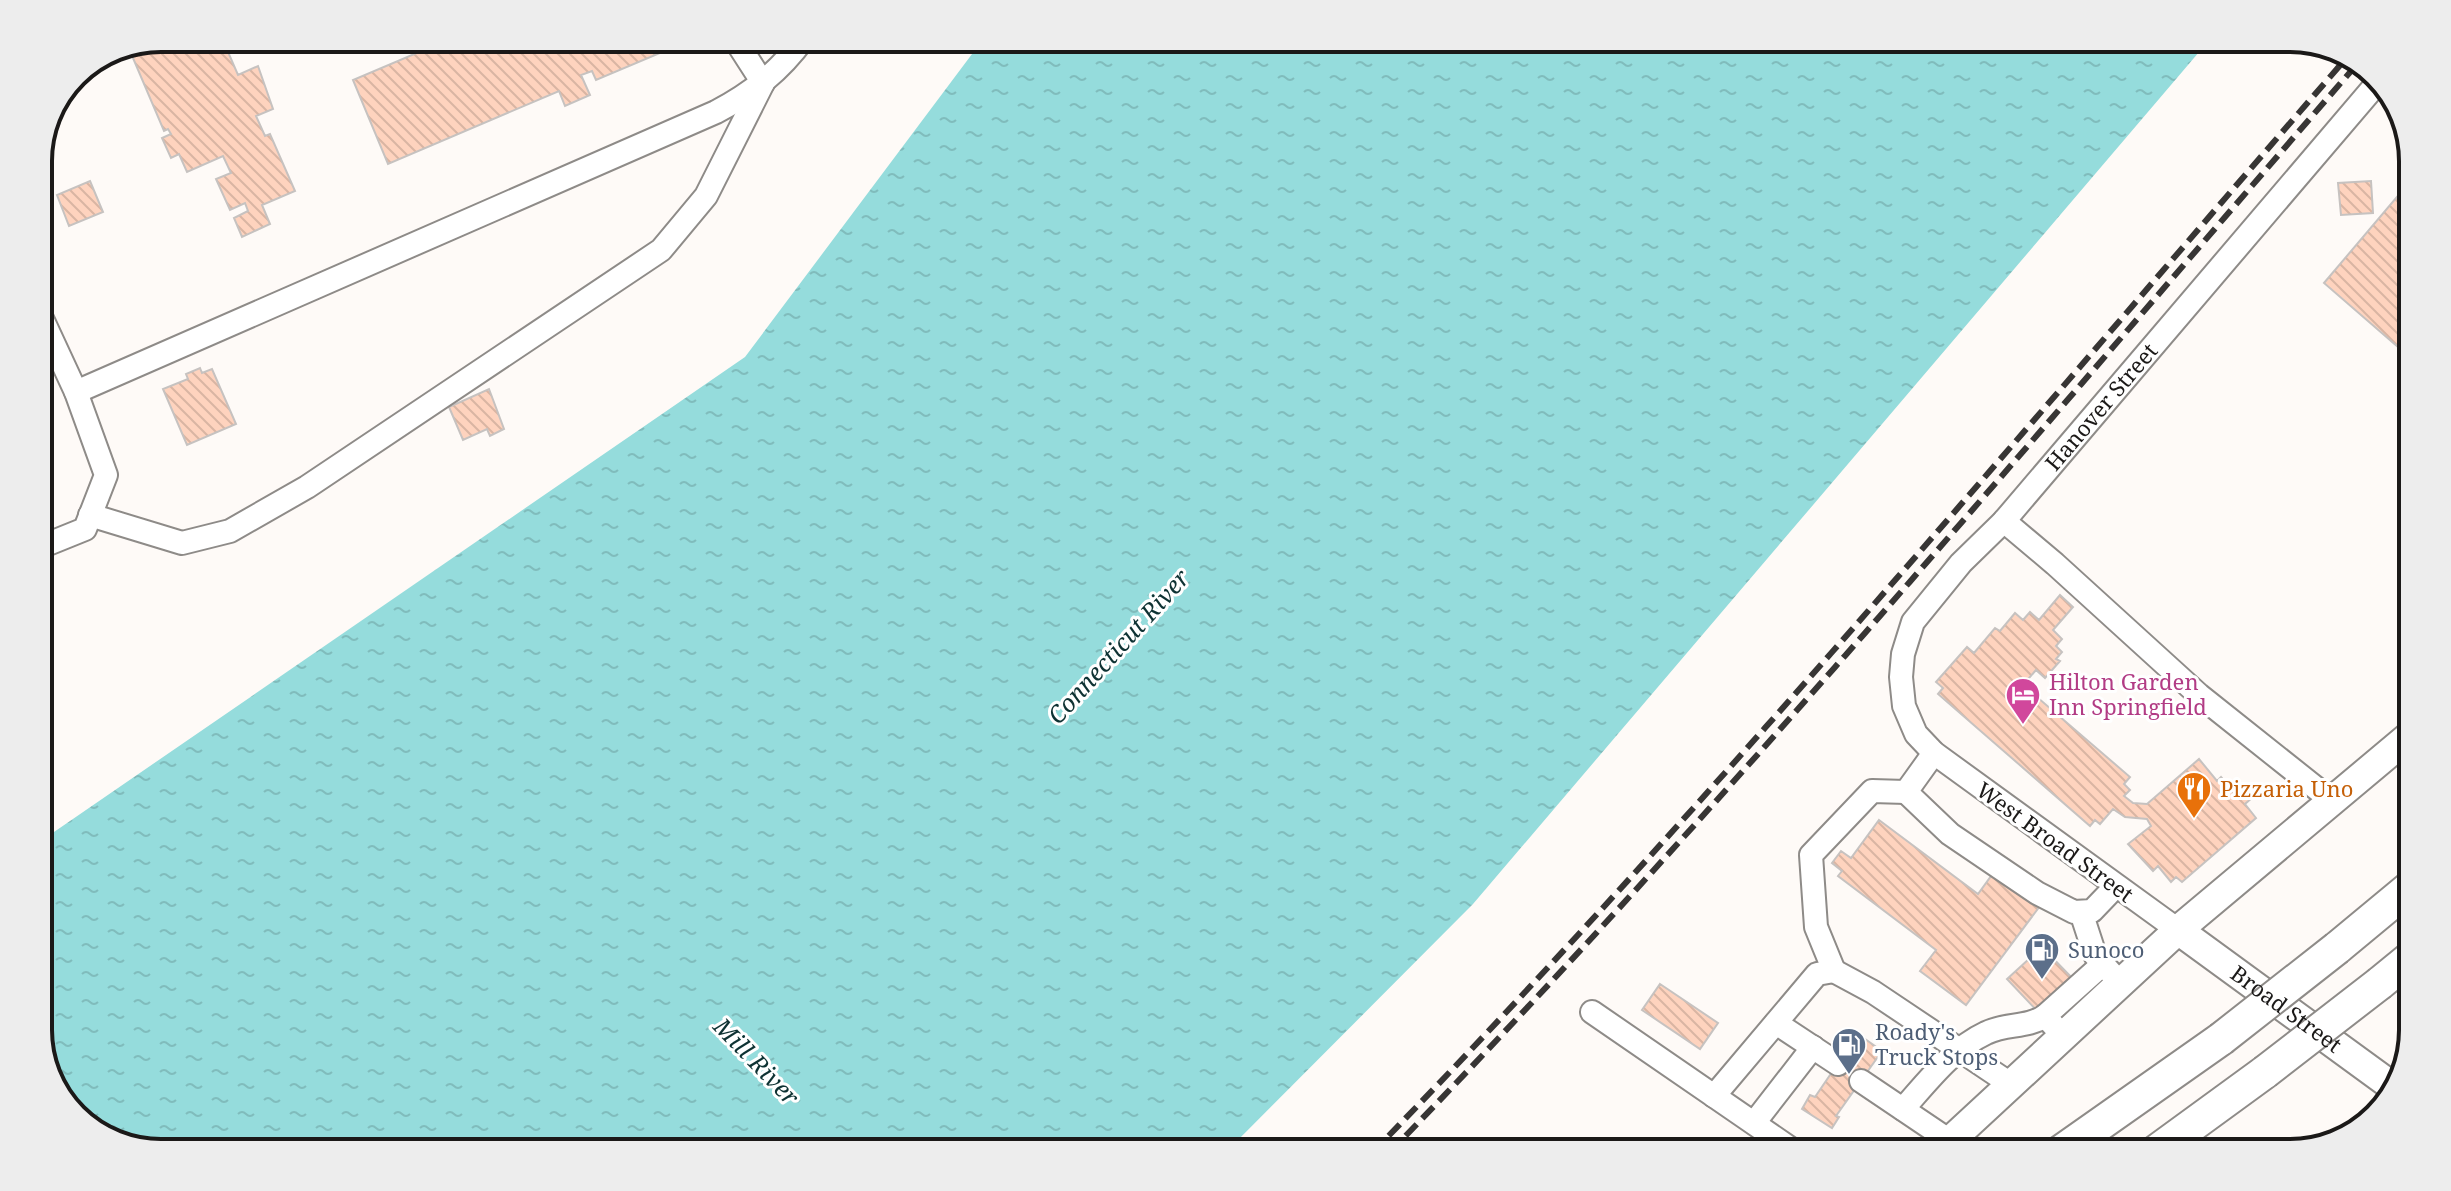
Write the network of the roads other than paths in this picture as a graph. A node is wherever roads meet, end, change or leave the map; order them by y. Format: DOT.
graph roads {
  1 [pos="743,52"];
  2 [pos="789,52"];
  3 [pos="763,83"];
  4 [pos="2372,89"];
  5 [pos="52,340"];
  6 [pos="76,392"];
  7 [pos="90,515"];
  8 [pos="2004,521"];
  9 [pos="52,542"];
  10 [pos="2399,744"];
  11 [pos="1934,753"];
  12 [pos="1906,792"];
  13 [pos="2331,800"];
  14 [pos="2115,887"];
  15 [pos="2399,897"];
  16 [pos="2081,912"];
  17 [pos="2178,930"];
  18 [pos="2399,968"];
  19 [pos="1834,971"];
  20 [pos="2111,974"];
  21 [pos="1592,1012"];
  22 [pos="1776,1023"];
  23 [pos="2054,1026"];
  24 [pos="1813,1047"];
  25 [pos="1959,1049"];
  26 [pos="1838,1064"];
  27 [pos="1861,1081"];
  28 [pos="2386,1082"];
  29 [pos="2012,1085"];
  30 [pos="1714,1096"];
  31 [pos="1903,1109"];
  32 [pos="1754,1123"];
  33 [pos="1777,1139"];
  34 [pos="1935,1139"];
  35 [pos="1952,1139"];
  36 [pos="2079,1139"];
  37 [pos="2173,1139"];
  1 -- 3 [label="street"];
  2 -- 3 [label="street"];
  3 -- 6 [label="street"];
  3 -- 7 [label="street"];
  4 -- 8 [label="street, Hanover Street"];
  5 -- 6 [label="street"];
  6 -- 7 [label="street"];
  7 -- 9 [label="street"];
  8 -- 11 [label="street, Hanover Street"];
  8 -- 13 [label="street"];
  10 -- 13 [label="main road"];
  11 -- 12 [label="street"];
  11 -- 14 [label="street, West Broad Street"];
  12 -- 16 [label="street"];
  12 -- 19 [label="street"];
  13 -- 17 [label="main road"];
  14 -- 16 [label="street"];
  14 -- 17 [label="street, West Broad Street"];
  15 -- 36 [label="highway, bridge"];
  16 -- 20 [label="street"];
  17 -- 20 [label="main road"];
  17 -- 28 [label="main road, Broad Street"];
  18 -- 37 [label="highway, bridge"];
  19 -- 22 [label="street"];
  19 -- 25 [label="street"];
  20 -- 23 [label="main road"];
  21 -- 30 [label="street"];
  22 -- 24 [label="street"];
  22 -- 30 [label="street"];
  23 -- 25 [label="street"];
  23 -- 29 [label="main road"];
  24 -- 26 [label="street"];
  24 -- 32 [label="street"];
  25 -- 29 [label="street"];
  25 -- 31 [label="street"];
  27 -- 31 [label="street"];
  29 -- 35 [label="main road"];
  30 -- 32 [label="street"];
  31 -- 34 [label="street"];
  32 -- 33 [label="street"];
}
